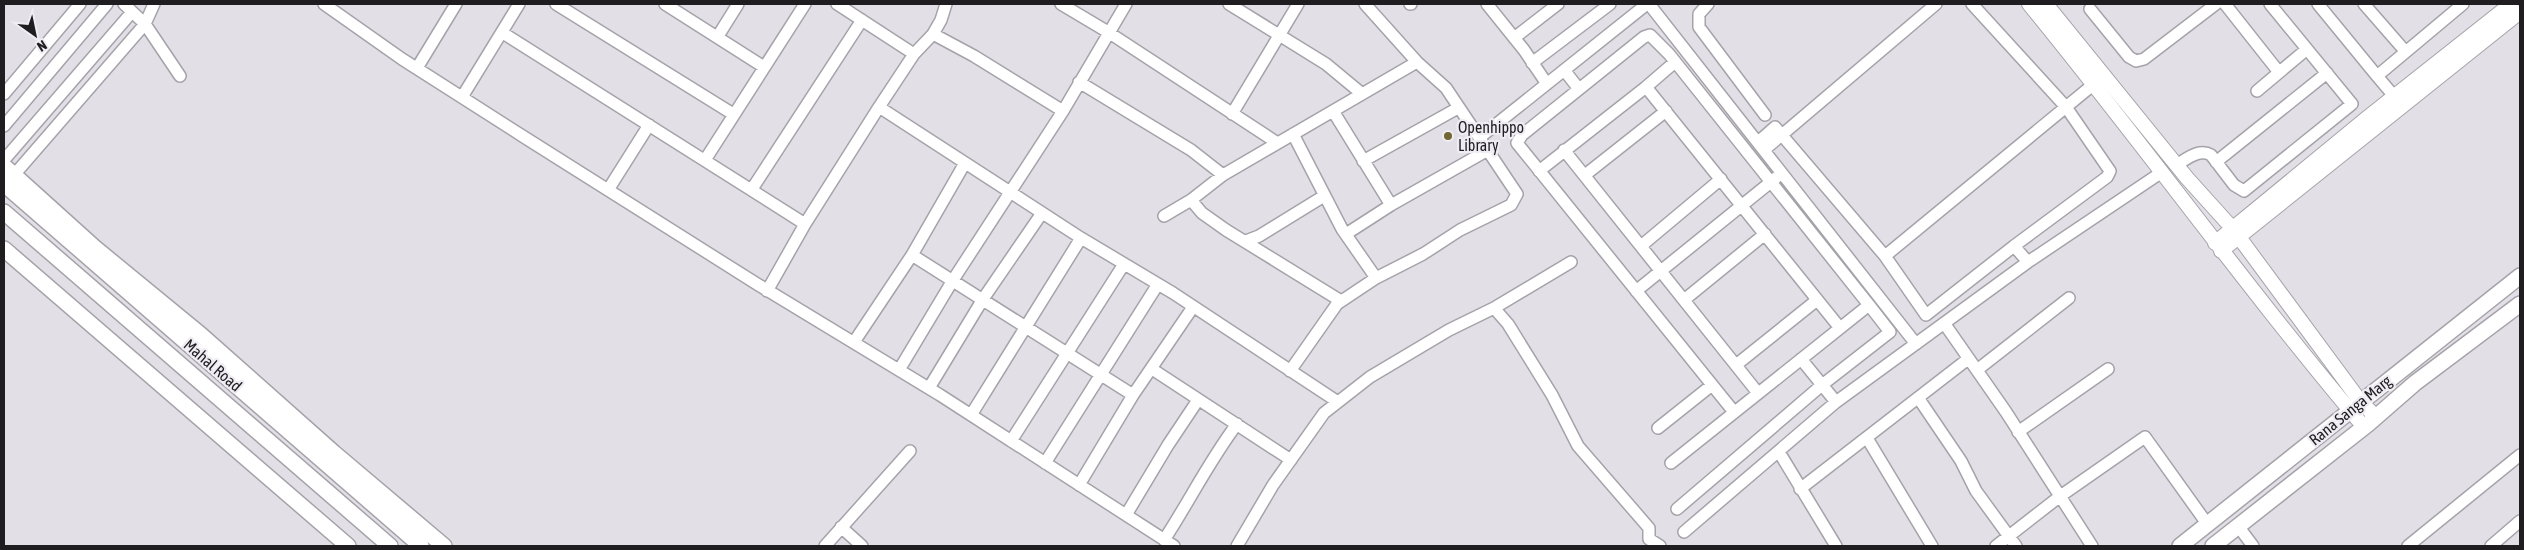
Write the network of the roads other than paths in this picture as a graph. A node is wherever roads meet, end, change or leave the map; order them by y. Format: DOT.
graph roads {
  1 [pos="80,4"];
  2 [pos="107,4"];
  3 [pos="154,4"];
  4 [pos="324,4"];
  5 [pos="456,4"];
  6 [pos="519,4"];
  7 [pos="556,4"];
  8 [pos="665,4"];
  9 [pos="738,4"];
  10 [pos="805,4"];
  11 [pos="837,4"];
  12 [pos="946,4"];
  13 [pos="1061,4"];
  14 [pos="1126,4"];
  15 [pos="1229,4"];
  16 [pos="1298,4"];
  17 [pos="1365,4"];
  18 [pos="1487,4"];
  19 [pos="1558,4"];
  20 [pos="1610,4"];
  21 [pos="1648,4"];
  22 [pos="1708,4"];
  23 [pos="1936,4"];
  24 [pos="1972,4"];
  25 [pos="2029,4"];
  26 [pos="2046,4"];
  27 [pos="2216,4"];
  28 [pos="2226,4"];
  29 [pos="2270,4"];
  30 [pos="2318,4"];
  31 [pos="2364,4"];
  32 [pos="2463,4"];
  33 [pos="2511,4"];
  34 [pos="2090,5"];
  35 [pos="128,8"];
  36 [pos="2520,12"];
  37 [pos="857,13"];
  38 [pos="145,24"];
  39 [pos="1108,32"];
  40 [pos="503,33"];
  41 [pos="933,34"];
  42 [pos="1281,35"];
  43 [pos="718,36"];
  44 [pos="1514,38"];
  45 [pos="2307,49"];
  46 [pos="2405,51"];
  47 [pos="914,54"];
  48 [pos="1417,62"];
  49 [pos="1675,62"];
  50 [pos="1532,63"];
  51 [pos="764,67"];
  52 [pos="417,68"];
  53 [pos="1564,70"];
  54 [pos="2278,72"];
  55 [pos="2327,74"];
  56 [pos="180,76"];
  57 [pos="2377,76"];
  58 [pos="2098,80"];
  59 [pos="1079,82"];
  60 [pos="1547,84"];
  61 [pos="1646,87"];
  62 [pos="1580,89"];
  63 [pos="2257,91"];
  64 [pos="1361,93"];
  65 [pos="4,94"];
  66 [pos="462,97"];
  67 [pos="2398,101"];
  68 [pos="2066,107"];
  69 [pos="879,108"];
  70 [pos="1458,108"];
  71 [pos="1333,110"];
  72 [pos="1062,111"];
  73 [pos="1666,111"];
  74 [pos="733,114"];
  75 [pos="1232,114"];
  76 [pos="1765,115"];
  77 [pos="649,125"];
  78 [pos="4,126"];
  79 [pos="1293,134"];
  80 [pos="1782,135"];
  81 [pos="1479,138"];
  82 [pos="1276,142"];
  83 [pos="1761,146"];
  84 [pos="1488,150"];
  85 [pos="1564,150"];
  86 [pos="4,160"];
  87 [pos="705,160"];
  88 [pos="1363,161"];
  89 [pos="2216,162"];
  90 [pos="965,163"];
  91 [pos="2176,165"];
  92 [pos="1539,171"];
  93 [pos="2162,172"];
  94 [pos="1782,173"];
  95 [pos="1223,174"];
  96 [pos="7,175"];
  97 [pos="1585,175"];
  98 [pos="1721,179"];
  99 [pos="1772,182"];
  100 [pos="752,189"];
  101 [pos="608,190"];
  102 [pos="1009,192"];
  103 [pos="1324,196"];
  104 [pos="1191,200"];
  105 [pos="1391,205"];
  106 [pos="1743,206"];
  107 [pos="4,212"];
  108 [pos="1042,214"];
  109 [pos="1164,216"];
  110 [pos="805,224"];
  111 [pos="2235,233"];
  112 [pos="1346,234"];
  113 [pos="1765,234"];
  114 [pos="2026,237"];
  115 [pos="1081,238"];
  116 [pos="1246,241"];
  117 [pos="1641,246"];
  118 [pos="2014,246"];
  119 [pos="2218,247"];
  120 [pos="4,249"];
  121 [pos="912,254"];
  122 [pos="2040,254"];
  123 [pos="1885,256"];
  124 [pos="1571,262"];
  125 [pos="2028,262"];
  126 [pos="1124,264"];
  127 [pos="1661,271"];
  128 [pos="2520,276"];
  129 [pos="1376,278"];
  130 [pos="953,280"];
  131 [pos="1158,284"];
  132 [pos="2505,287"];
  133 [pos="767,290"];
  134 [pos="1636,291"];
  135 [pos="2069,298"];
  136 [pos="983,299"];
  137 [pos="1684,300"];
  138 [pos="1817,300"];
  139 [pos="1341,301"];
  140 [pos="1868,305"];
  141 [pos="2520,305"];
  142 [pos="1193,307"];
  143 [pos="1494,308"];
  144 [pos="1944,323"];
  145 [pos="1025,326"];
  146 [pos="1840,328"];
  147 [pos="854,342"];
  148 [pos="1916,344"];
  149 [pos="1067,353"];
  150 [pos="1801,359"];
  151 [pos="1968,359"];
  152 [pos="1736,366"];
  153 [pos="1152,369"];
  154 [pos="2108,369"];
  155 [pos="899,370"];
  156 [pos="1977,370"];
  157 [pos="1290,371"];
  158 [pos="1100,374"];
  159 [pos="1712,385"];
  160 [pos="1822,385"];
  161 [pos="929,388"];
  162 [pos="1758,393"];
  163 [pos="1133,395"];
  164 [pos="1919,398"];
  165 [pos="1198,400"];
  166 [pos="1338,402"];
  167 [pos="1836,402"];
  168 [pos="2355,405"];
  169 [pos="1734,412"];
  170 [pos="972,415"];
  171 [pos="2370,422"];
  172 [pos="1237,424"];
  173 [pos="1658,428"];
  174 [pos="2018,432"];
  175 [pos="1867,438"];
  176 [pos="1012,441"];
  177 [pos="910,451"];
  178 [pos="1779,452"];
  179 [pos="2520,455"];
  180 [pos="1291,460"];
  181 [pos="1045,463"];
  182 [pos="1671,463"];
  183 [pos="1078,485"];
  184 [pos="1800,489"];
  185 [pos="2059,497"];
  186 [pos="1677,509"];
  187 [pos="1126,515"];
  188 [pos="2520,521"];
  189 [pos="2208,524"];
  190 [pos="2238,526"];
  191 [pos="841,527"];
  192 [pos="1684,532"];
  193 [pos="2009,536"];
  194 [pos="1169,543"];
  195 [pos="348,546"];
  196 [pos="390,546"];
  197 [pos="421,546"];
  198 [pos="444,546"];
  199 [pos="825,546"];
  200 [pos="862,546"];
  201 [pos="1237,546"];
  202 [pos="1660,546"];
  203 [pos="1836,546"];
  204 [pos="1932,546"];
  205 [pos="1996,546"];
  206 [pos="2016,546"];
  207 [pos="2092,546"];
  208 [pos="2180,546"];
  209 [pos="2212,546"];
  210 [pos="2253,546"];
  211 [pos="2408,546"];
  212 [pos="2492,546"];
  1 -- 65 [label="street"];
  2 -- 78 [label="street"];
  3 -- 38 [label="street"];
  4 -- 52 [label="street"];
  5 -- 52 [label="street"];
  6 -- 40 [label="street"];
  7 -- 74 [label="street"];
  8 -- 43 [label="street"];
  9 -- 43 [label="street"];
  10 -- 51 [label="street"];
  11 -- 37 [label="street"];
  12 -- 41 [label="street"];
  13 -- 39 [label="street"];
  14 -- 39 [label="street"];
  15 -- 42 [label="street"];
  16 -- 42 [label="street"];
  17 -- 48 [label="street"];
  18 -- 44 [label="street"];
  19 -- 44 [label="street"];
  20 -- 50 [label="street"];
  21 -- 53 [label="street"];
  21 -- 83 [label="street"];
  22 -- 76 [label="street"];
  23 -- 80 [label="street"];
  24 -- 68 [label="street"];
  25 -- 58 [label="street"];
  26 -- 58 [label="street"];
  27 -- 34 [label="street"];
  28 -- 54 [label="street"];
  29 -- 45 [label="street"];
  30 -- 57 [label="street"];
  31 -- 46 [label="street"];
  32 -- 46 [label="street"];
  33 -- 67 [label="street"];
  35 -- 38 [label="street"];
  35 -- 86 [label="street"];
  36 -- 67 [label="street"];
  37 -- 47 [label="street"];
  37 -- 100 [label="street"];
  38 -- 56 [label="street"];
  38 -- 96 [label="street"];
  39 -- 59 [label="street"];
  39 -- 75 [label="street"];
  40 -- 66 [label="street"];
  40 -- 77 [label="street"];
  41 -- 47 [label="street"];
  41 -- 72 [label="street"];
  42 -- 64 [label="street"];
  42 -- 75 [label="street"];
  43 -- 51 [label="street"];
  44 -- 50 [label="street"];
  45 -- 54 [label="street"];
  45 -- 55 [label="street"];
  46 -- 57 [label="street"];
  47 -- 69 [label="street"];
  48 -- 64 [label="street"];
  48 -- 70 [label="street"];
  49 -- 61 [label="street"];
  49 -- 62 [label="street"];
  49 -- 99 [label="street"];
  50 -- 60 [label="street"];
  51 -- 74 [label="street"];
  52 -- 66 [label="street"];
  53 -- 60 [label="street"];
  53 -- 62 [label="street"];
  54 -- 63 [label="street"];
  55 -- 89 [label="street"];
  55 -- 89 [label="street"];
  57 -- 67 [label="street"];
  58 -- 68 [label="street"];
  58 -- 91 [label="street"];
  58 -- 93 [label="street"];
  59 -- 72 [label="street"];
  59 -- 95 [label="street"];
  60 -- 81 [label="street"];
  61 -- 73 [label="street"];
  61 -- 85 [label="street"];
  62 -- 92 [label="street"];
  64 -- 71 [label="street"];
  66 -- 101 [label="street"];
  67 -- 111 [label="street"];
  68 -- 114 [label="street"];
  68 -- 123 [label="street"];
  69 -- 90 [label="street"];
  69 -- 110 [label="street"];
  70 -- 81 [label="street"];
  70 -- 88 [label="street"];
  71 -- 79 [label="street"];
  71 -- 88 [label="street"];
  72 -- 102 [label="street"];
  73 -- 97 [label="street"];
  73 -- 98 [label="street"];
  74 -- 87 [label="street"];
  75 -- 82 [label="street"];
  77 -- 87 [label="street"];
  77 -- 101 [label="street"];
  79 -- 82 [label="street"];
  79 -- 103 [label="street"];
  80 -- 83 [label="street"];
  80 -- 123 [label="street"];
  81 -- 84 [label="street"];
  82 -- 95 [label="street"];
  83 -- 94 [label="street"];
  84 -- 105 [label="street"];
  84 -- 129 [label="street"];
  85 -- 92 [label="street"];
  85 -- 97 [label="street"];
  87 -- 100 [label="street"];
  88 -- 105 [label="street"];
  89 -- 91 [label="street"];
  90 -- 102 [label="street"];
  90 -- 121 [label="street"];
  91 -- 111 [label="street"];
  92 -- 134 [label="street"];
  93 -- 119 [label="street"];
  93 -- 122 [label="street"];
  94 -- 99 [label="street"];
  94 -- 148 [label="street"];
  95 -- 104 [label="street"];
  96 -- 197 [label="main road, Mahal Road"];
  96 -- 198 [label="main road"];
  97 -- 117 [label="street"];
  98 -- 106 [label="street"];
  98 -- 117 [label="street"];
  99 -- 106 [label="street"];
  99 -- 140 [label="street"];
  100 -- 110 [label="street"];
  101 -- 133 [label="street"];
  102 -- 108 [label="street"];
  102 -- 130 [label="street"];
  103 -- 112 [label="street"];
  103 -- 116 [label="street"];
  104 -- 109 [label="street"];
  104 -- 116 [label="street"];
  105 -- 112 [label="street"];
  106 -- 113 [label="street"];
  106 -- 127 [label="street"];
  107 -- 196 [label="main road, Mahal Road"];
  108 -- 115 [label="street"];
  108 -- 136 [label="street"];
  110 -- 133 [label="street"];
  111 -- 119 [label="street"];
  111 -- 168 [label="street"];
  112 -- 129 [label="street"];
  113 -- 137 [label="street"];
  113 -- 138 [label="street"];
  114 -- 118 [label="street"];
  114 -- 122 [label="street"];
  115 -- 126 [label="street"];
  115 -- 145 [label="street"];
  116 -- 139 [label="street"];
  117 -- 127 [label="street"];
  118 -- 123 [label="street"];
  118 -- 125 [label="street"];
  119 -- 168 [label="street"];
  120 -- 195 [label="main road"];
  121 -- 130 [label="street"];
  121 -- 147 [label="street"];
  122 -- 125 [label="street"];
  124 -- 143 [label="street"];
  125 -- 144 [label="street"];
  126 -- 131 [label="street"];
  126 -- 149 [label="street"];
  127 -- 134 [label="street"];
  127 -- 137 [label="street"];
  128 -- 132 [label="main road, Rana Sanga Marg"];
  129 -- 139 [label="street"];
  130 -- 136 [label="street"];
  130 -- 155 [label="street"];
  131 -- 142 [label="street"];
  131 -- 158 [label="street"];
  132 -- 141 [label="street"];
  132 -- 168 [label="main road, Rana Sanga Marg"];
  133 -- 147 [label="street"];
  134 -- 159 [label="street"];
  135 -- 156 [label="street"];
  136 -- 145 [label="street"];
  136 -- 161 [label="street"];
  137 -- 152 [label="street"];
  138 -- 146 [label="street"];
  138 -- 152 [label="street"];
  139 -- 157 [label="street"];
  140 -- 146 [label="street"];
  140 -- 160 [label="street"];
  141 -- 171 [label="main road, Rana Sanga Marg"];
  142 -- 153 [label="street"];
  142 -- 157 [label="street"];
  143 -- 166 [label="street"];
  143 -- 202 [label="street"];
  144 -- 148 [label="street"];
  144 -- 151 [label="street"];
  145 -- 149 [label="street"];
  145 -- 170 [label="street"];
  146 -- 150 [label="street"];
  147 -- 155 [label="street"];
  148 -- 167 [label="street"];
  149 -- 158 [label="street"];
  149 -- 176 [label="street"];
  150 -- 160 [label="street"];
  150 -- 162 [label="street"];
  151 -- 156 [label="street"];
  151 -- 164 [label="street"];
  152 -- 162 [label="street"];
  153 -- 163 [label="street"];
  153 -- 165 [label="street"];
  154 -- 174 [label="street"];
  155 -- 161 [label="street"];
  156 -- 174 [label="street"];
  157 -- 166 [label="street"];
  158 -- 163 [label="street"];
  158 -- 181 [label="street"];
  159 -- 169 [label="street"];
  159 -- 173 [label="street"];
  160 -- 167 [label="street"];
  160 -- 186 [label="street"];
  161 -- 170 [label="street"];
  162 -- 169 [label="street"];
  163 -- 183 [label="street"];
  164 -- 175 [label="street"];
  164 -- 193 [label="street"];
  165 -- 172 [label="street"];
  165 -- 187 [label="street"];
  166 -- 180 [label="street"];
  167 -- 178 [label="street"];
  168 -- 171 [label="street"];
  168 -- 189 [label="main road, Rana Sanga Marg"];
  169 -- 182 [label="street"];
  170 -- 176 [label="street"];
  171 -- 190 [label="main road, Rana Sanga Marg"];
  172 -- 180 [label="street"];
  172 -- 194 [label="street"];
  174 -- 185 [label="street"];
  175 -- 184 [label="street"];
  175 -- 204 [label="street"];
  176 -- 181 [label="street"];
  177 -- 191 [label="street"];
  178 -- 184 [label="street"];
  178 -- 192 [label="street"];
  179 -- 211 [label="street"];
  180 -- 201 [label="street"];
  181 -- 183 [label="street"];
  183 -- 187 [label="street"];
  184 -- 203 [label="street"];
  185 -- 189 [label="street"];
  185 -- 193 [label="street"];
  185 -- 207 [label="street"];
  187 -- 194 [label="street"];
  188 -- 212 [label="street"];
  189 -- 208 [label="main road, Rana Sanga Marg"];
  190 -- 209 [label="main road, Rana Sanga Marg"];
  190 -- 210 [label="street"];
  191 -- 199 [label="street"];
  191 -- 200 [label="street"];
  193 -- 205 [label="street"];
  193 -- 206 [label="street"];
}
